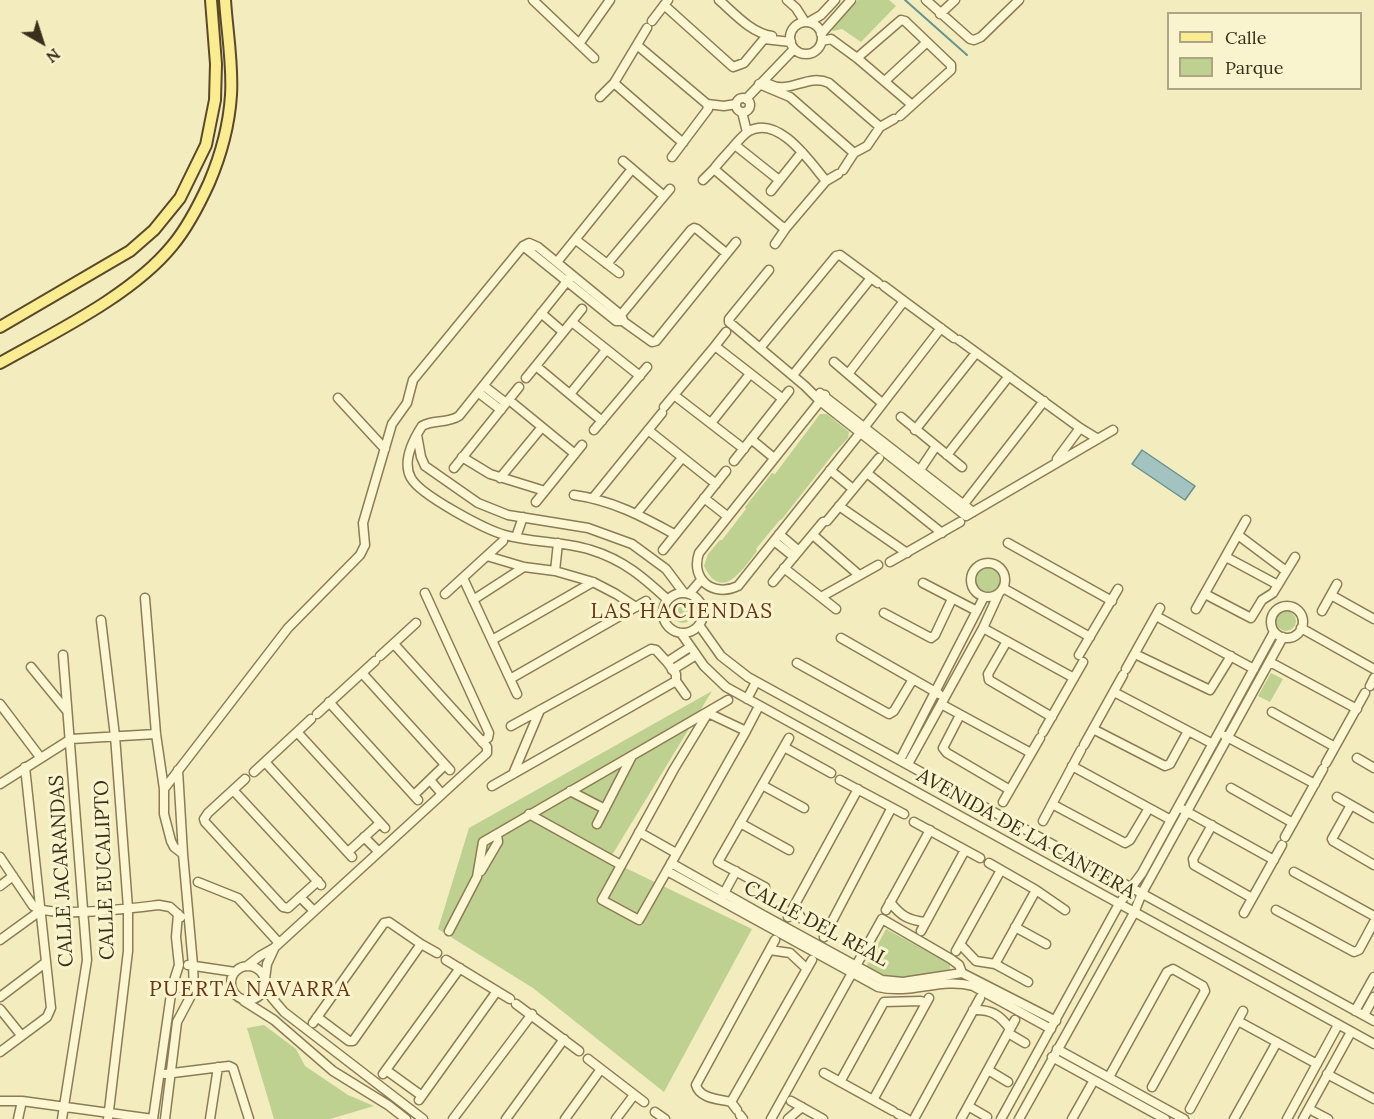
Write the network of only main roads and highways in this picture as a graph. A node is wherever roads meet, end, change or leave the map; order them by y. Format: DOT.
graph roads {
  1 [pos="211,0"];
  2 [pos="225,0"];
  3 [pos="0,327"];
  4 [pos="0,363"];
  1 -- 3 [label="main road"];
  2 -- 4 [label="main road"];
}
